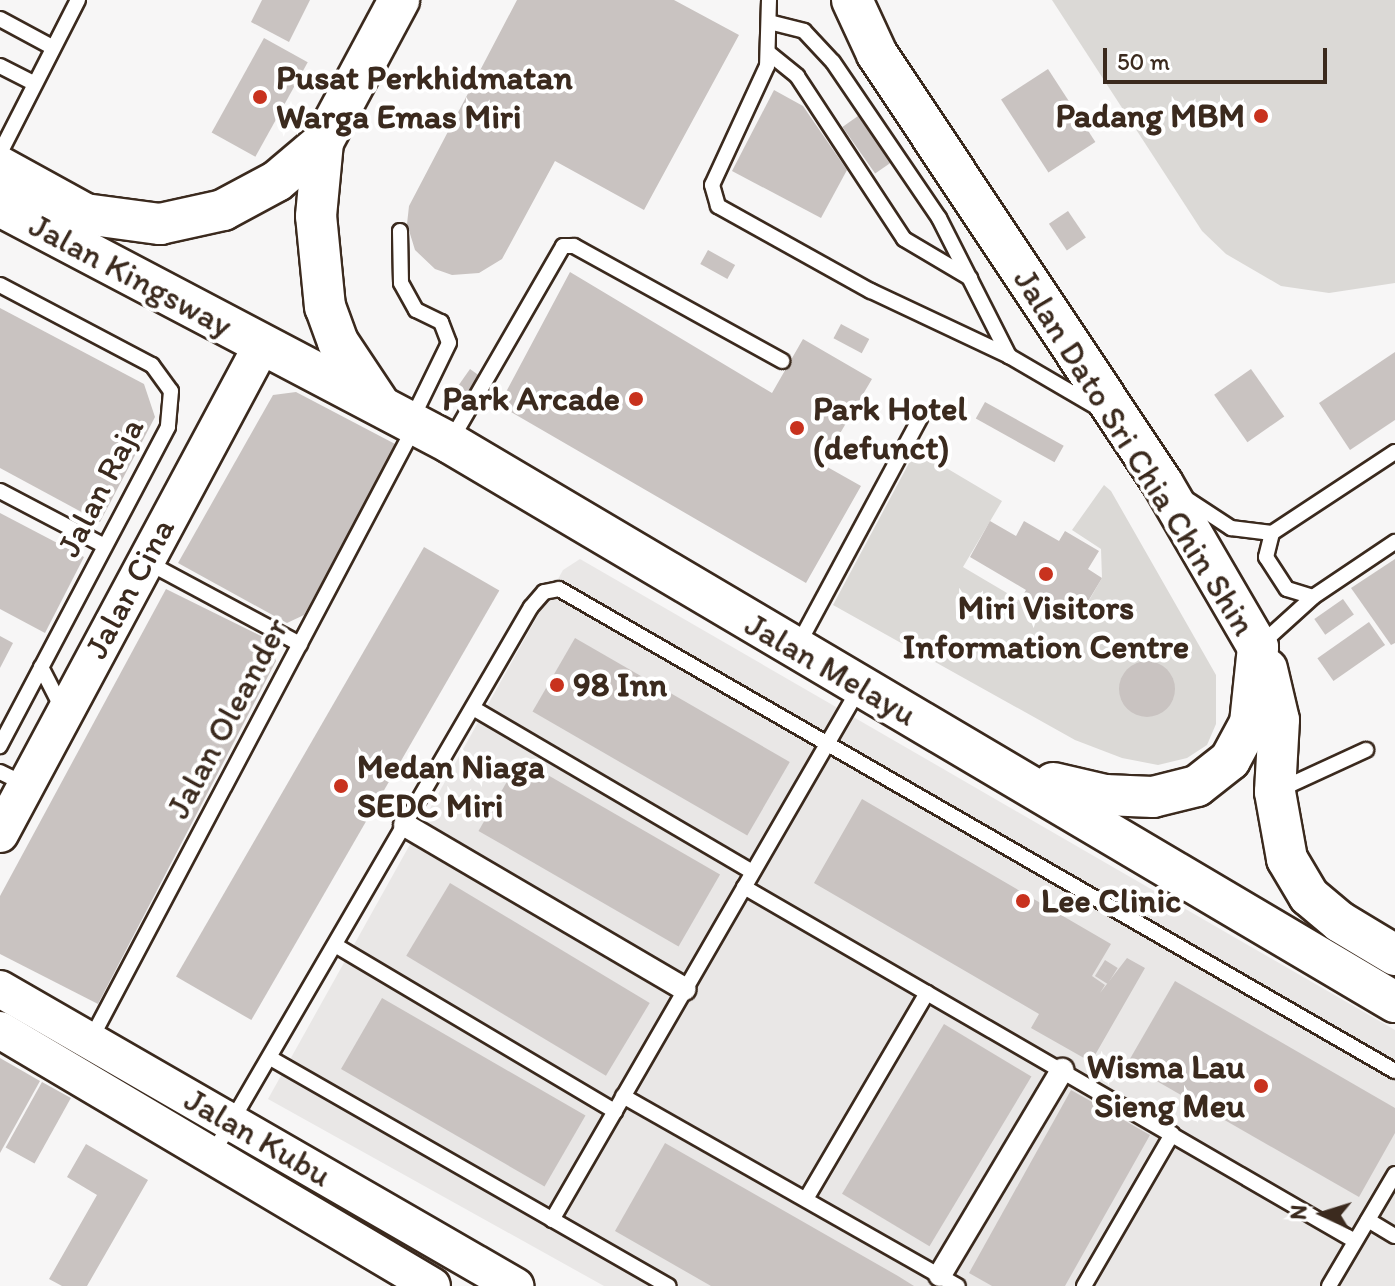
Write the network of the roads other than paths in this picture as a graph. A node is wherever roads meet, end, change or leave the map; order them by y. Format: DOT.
graph roads {
  1 [pos="78,0"];
  2 [pos="399,0"];
  3 [pos="769,0"];
  4 [pos="819,0"];
  5 [pos="852,0"];
  6 [pos="0,19"];
  7 [pos="769,22"];
  8 [pos="52,47"];
  9 [pos="770,54"];
  10 [pos="877,54"];
  11 [pos="0,66"];
  12 [pos="33,83"];
  13 [pos="323,142"];
  14 [pos="0,153"];
  15 [pos="0,167"];
  16 [pos="0,206"];
  17 [pos="400,231"];
  18 [pos="970,278"];
  19 [pos="0,285"];
  20 [pos="262,345"];
  21 [pos="1009,356"];
  22 [pos="782,361"];
  23 [pos="920,418"];
  24 [pos="414,422"];
  25 [pos="1121,422"];
  26 [pos="1395,452"];
  27 [pos="1163,484"];
  28 [pos="0,491"];
  29 [pos="1272,533"];
  30 [pos="1395,542"];
  31 [pos="103,545"];
  32 [pos="143,560"];
  33 [pos="1313,597"];
  34 [pos="300,644"];
  35 [pos="1258,647"];
  36 [pos="796,649"];
  37 [pos="41,667"];
  38 [pos="860,687"];
  39 [pos="473,708"];
  40 [pos="64,711"];
  41 [pos="826,745"];
  42 [pos="0,746"];
  43 [pos="1366,750"];
  44 [pos="1021,777"];
  45 [pos="13,778"];
  46 [pos="1275,792"];
  47 [pos="405,825"];
  48 [pos="0,834"];
  49 [pos="753,872"];
  50 [pos="744,887"];
  51 [pos="335,945"];
  52 [pos="1395,955"];
  53 [pos="0,989"];
  54 [pos="685,989"];
  55 [pos="927,993"];
  56 [pos="1395,1002"];
  57 [pos="0,1030"];
  58 [pos="91,1039"];
  59 [pos="272,1059"];
  60 [pos="1062,1070"];
  61 [pos="1395,1071"];
  62 [pos="623,1096"];
  63 [pos="615,1111"];
  64 [pos="232,1122"];
  65 [pos="1172,1134"];
  66 [pos="212,1155"];
  67 [pos="1395,1174"];
  68 [pos="806,1199"];
  69 [pos="552,1220"];
  70 [pos="1368,1220"];
  71 [pos="1395,1236"];
  72 [pos="1355,1241"];
  73 [pos="949,1281"];
  74 [pos="432,1286"];
  75 [pos="515,1286"];
  76 [pos="669,1286"];
  77 [pos="1084,1286"];
  78 [pos="1329,1286"];
  1 -- 8 [label="lane"];
  2 -- 13 [label="main road"];
  3 -- 7 [label="lane"];
  4 -- 10 [label="main road, Jalan Dato Sri Chia Chin Shin"];
  5 -- 10 [label="main road, Jalan Dato Sri Chia Chin Shin"];
  6 -- 8 [label="lane"];
  7 -- 9 [label="lane"];
  7 -- 18 [label="lane"];
  8 -- 12 [label="lane"];
  9 -- 18 [label="lane"];
  9 -- 21 [label="lane"];
  10 -- 25 [label="main road, Jalan Dato Sri Chia Chin Shin"];
  11 -- 12 [label="lane"];
  12 -- 14 [label="lane"];
  13 -- 15 [label="main road, Jalan Kingsway"];
  13 -- 24 [label="main road"];
  16 -- 20 [label="main road, Jalan Kingsway"];
  17 -- 24 [label="lane"];
  18 -- 21 [label="lane"];
  19 -- 31 [label="lane, Jalan Raja"];
  20 -- 24 [label="main road, Jalan Melayu"];
  20 -- 32 [label="street, Jalan Cina"];
  21 -- 25 [label="lane"];
  22 -- 24 [label="lane"];
  23 -- 36 [label="lane"];
  24 -- 34 [label="lane, Jalan Oleander"];
  24 -- 36 [label="main road, Jalan Melayu"];
  25 -- 27 [label="main road, Jalan Dato Sri Chia Chin Shin"];
  26 -- 29 [label="lane"];
  27 -- 29 [label="lane"];
  27 -- 35 [label="main road, Jalan Dato Sri Chia Chin Shin"];
  28 -- 31 [label="lane"];
  29 -- 33 [label="lane"];
  30 -- 33 [label="lane"];
  31 -- 37 [label="lane, Jalan Raja"];
  32 -- 34 [label="lane"];
  32 -- 40 [label="street, Jalan Cina"];
  33 -- 35 [label="lane"];
  34 -- 58 [label="lane, Jalan Oleander"];
  35 -- 44 [label="main road, Jalan Dato Sri Chia Chin Shin"];
  35 -- 46 [label="main road"];
  36 -- 38 [label="main road, Jalan Melayu"];
  37 -- 40 [label="lane"];
  37 -- 42 [label="lane, Jalan Raja"];
  38 -- 41 [label="lane"];
  38 -- 44 [label="main road, Jalan Melayu"];
  39 -- 41 [label="lane"];
  39 -- 47 [label="lane"];
  39 -- 49 [label="lane"];
  40 -- 45 [label="street, Jalan Cina"];
  41 -- 49 [label="lane"];
  41 -- 61 [label="lane"];
  43 -- 46 [label="lane"];
  44 -- 56 [label="main road, Jalan Melayu"];
  45 -- 48 [label="street, Jalan Cina"];
  46 -- 52 [label="main road"];
  47 -- 51 [label="lane"];
  47 -- 54 [label="street"];
  49 -- 50 [label="lane"];
  50 -- 54 [label="lane"];
  50 -- 55 [label="lane"];
  51 -- 59 [label="lane"];
  51 -- 63 [label="lane"];
  53 -- 58 [label="street, Jalan Kubu"];
  54 -- 62 [label="lane"];
  55 -- 60 [label="lane"];
  55 -- 68 [label="lane"];
  57 -- 66 [label="street, Jalan Kubu"];
  58 -- 64 [label="street, Jalan Kubu"];
  59 -- 64 [label="lane"];
  59 -- 69 [label="lane"];
  60 -- 65 [label="lane"];
  60 -- 73 [label="street"];
  62 -- 63 [label="lane"];
  62 -- 68 [label="lane"];
  63 -- 69 [label="lane"];
  64 -- 66 [label="lane"];
  64 -- 75 [label="street, Jalan Kubu"];
  65 -- 72 [label="lane"];
  65 -- 77 [label="lane"];
  66 -- 74 [label="street, Jalan Kubu"];
  67 -- 70 [label="lane"];
  68 -- 73 [label="lane"];
  69 -- 76 [label="lane"];
  70 -- 71 [label="lane"];
  70 -- 72 [label="lane"];
  72 -- 78 [label="lane"];
}
